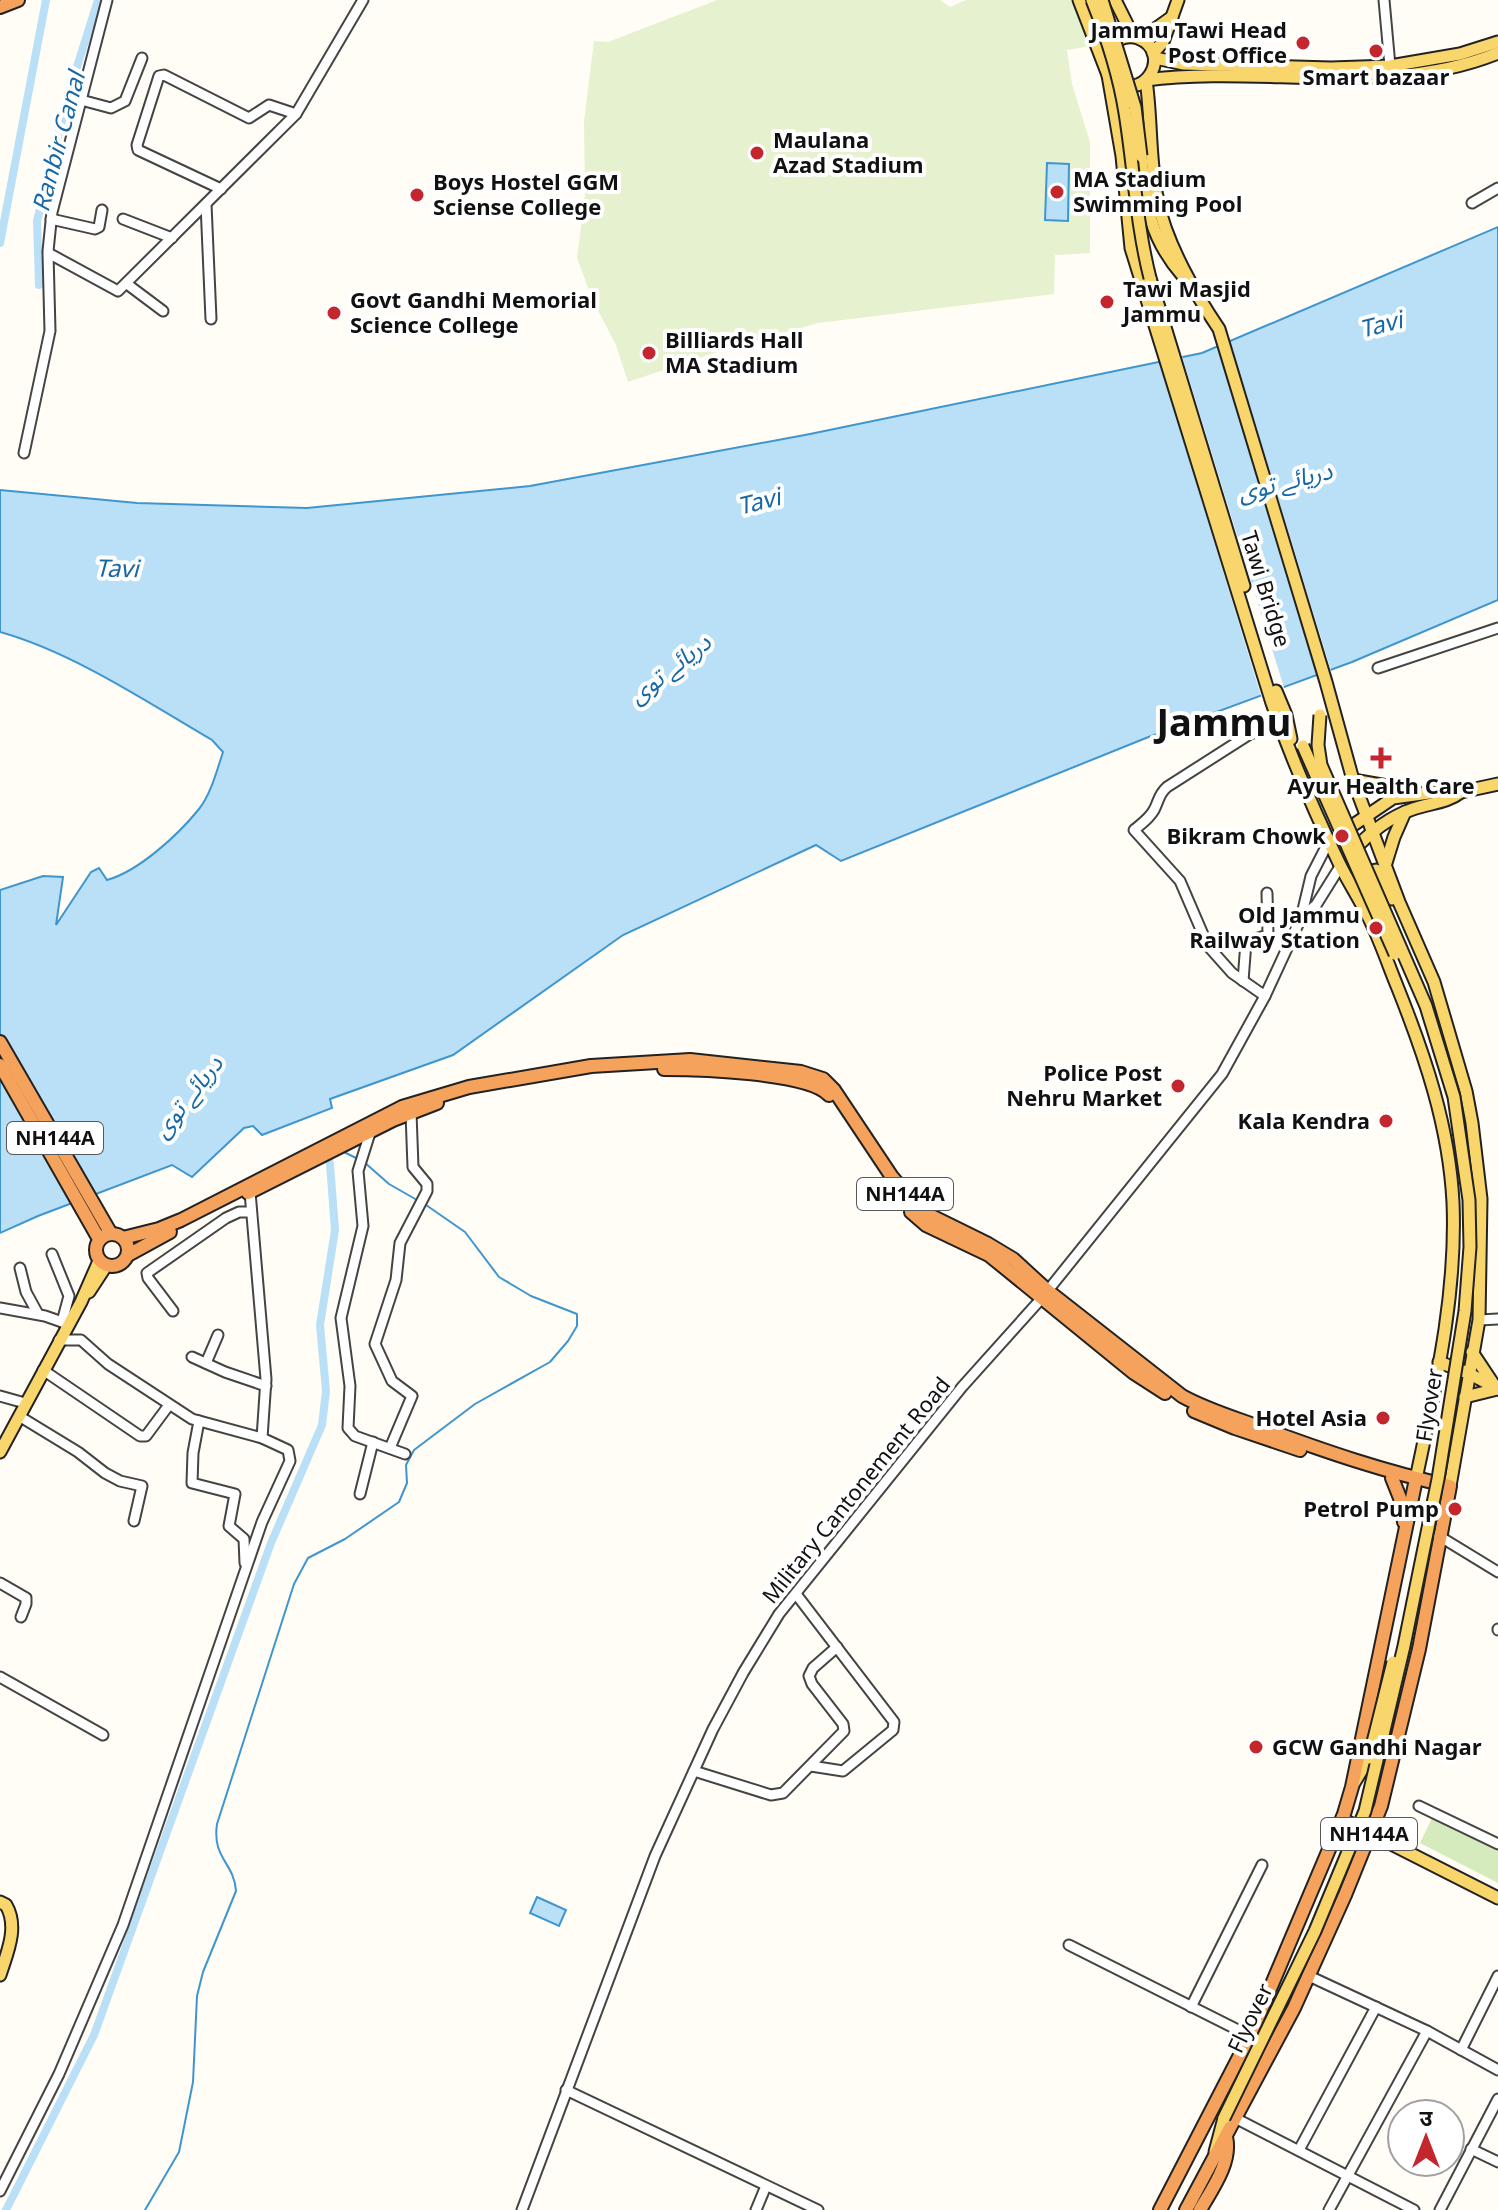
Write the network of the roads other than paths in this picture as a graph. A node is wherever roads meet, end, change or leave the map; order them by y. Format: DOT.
graph roads {
  1 [pos="18,0"];
  2 [pos="107,0"];
  3 [pos="363,0"];
  4 [pos="1079,0"];
  5 [pos="1092,0"];
  6 [pos="1102,0"];
  7 [pos="1115,0"];
  8 [pos="1178,0"];
  9 [pos="1384,0"];
  10 [pos="0,7"];
  11 [pos="1172,17"];
  12 [pos="1137,38"];
  13 [pos="1498,42"];
  14 [pos="1498,53"];
  15 [pos="1154,55"];
  16 [pos="142,58"];
  17 [pos="1390,66"];
  18 [pos="1106,69"];
  19 [pos="1146,80"];
  20 [pos="81,100"];
  21 [pos="296,114"];
  22 [pos="1498,188"];
  23 [pos="221,189"];
  24 [pos="1472,203"];
  25 [pos="206,204"];
  26 [pos="102,210"];
  27 [pos="51,219"];
  28 [pos="123,219"];
  29 [pos="172,238"];
  30 [pos="48,253"];
  31 [pos="1187,279"];
  32 [pos="127,284"];
  33 [pos="163,311"];
  34 [pos="211,319"];
  35 [pos="1162,332"];
  36 [pos="24,453"];
  37 [pos="1498,628"];
  38 [pos="1378,668"];
  39 [pos="1327,686"];
  40 [pos="1283,720"];
  41 [pos="1353,780"];
  42 [pos="1498,784"];
  43 [pos="1461,792"];
  44 [pos="1433,793"];
  45 [pos="1405,812"];
  46 [pos="1365,816"];
  47 [pos="1373,833"];
  48 [pos="1329,841"];
  49 [pos="1341,865"];
  50 [pos="1385,866"];
  51 [pos="1267,893"];
  52 [pos="1355,893"];
  53 [pos="1399,902"];
  54 [pos="1301,918"];
  55 [pos="1246,942"];
  56 [pos="1208,946"];
  57 [pos="1243,981"];
  58 [pos="1265,996"];
  59 [pos="0,1042"];
  60 [pos="0,1065"];
  61 [pos="411,1113"];
  62 [pos="370,1133"];
  63 [pos="352,1137"];
  64 [pos="265,1181"];
  65 [pos="250,1192"];
  66 [pos="251,1212"];
  67 [pos="111,1237"];
  68 [pos="52,1254"];
  69 [pos="128,1255"];
  70 [pos="103,1263"];
  71 [pos="20,1268"];
  72 [pos="1045,1295"];
  73 [pos="0,1308"];
  74 [pos="173,1311"];
  75 [pos="38,1314"];
  76 [pos="1498,1319"];
  77 [pos="1479,1320"];
  78 [pos="65,1323"];
  79 [pos="218,1335"];
  80 [pos="59,1340"];
  81 [pos="1472,1352"];
  82 [pos="192,1357"];
  83 [pos="1439,1362"];
  84 [pos="206,1363"];
  85 [pos="43,1370"];
  86 [pos="1468,1373"];
  87 [pos="266,1386"];
  88 [pos="1498,1389"];
  89 [pos="0,1396"];
  90 [pos="1465,1397"];
  91 [pos="25,1403"];
  92 [pos="169,1405"];
  93 [pos="19,1416"];
  94 [pos="199,1421"];
  95 [pos="262,1438"];
  96 [pos="373,1442"];
  97 [pos="390,1448"];
  98 [pos="0,1452"];
  99 [pos="405,1454"];
  100 [pos="1392,1478"];
  101 [pos="1415,1482"];
  102 [pos="1449,1489"];
  103 [pos="360,1494"];
  104 [pos="134,1521"];
  105 [pos="1405,1533"];
  106 [pos="1439,1536"];
  107 [pos="1498,1572"];
  108 [pos="244,1574"];
  109 [pos="0,1583"];
  110 [pos="796,1594"];
  111 [pos="21,1617"];
  112 [pos="837,1647"];
  113 [pos="0,1677"];
  114 [pos="103,1735"];
  115 [pos="811,1766"];
  116 [pos="694,1771"];
  117 [pos="1352,1787"];
  118 [pos="1419,1806"];
  119 [pos="1342,1819"];
  120 [pos="1369,1834"];
  121 [pos="1498,1844"];
  122 [pos="1262,1865"];
  123 [pos="1498,1898"];
  124 [pos="0,1902"];
  125 [pos="1069,1945"];
  126 [pos="0,1975"];
  127 [pos="1309,1976"];
  128 [pos="1498,1976"];
  129 [pos="1191,2007"];
  130 [pos="1376,2007"];
  131 [pos="1427,2031"];
  132 [pos="1250,2036"];
  133 [pos="1461,2050"];
  134 [pos="1498,2070"];
  135 [pos="566,2090"];
  136 [pos="1498,2099"];
  137 [pos="1231,2118"];
  138 [pos="1226,2137"];
  139 [pos="1471,2149"];
  140 [pos="1299,2150"];
  141 [pos="1214,2156"];
  142 [pos="1498,2162"];
  143 [pos="1350,2175"];
  144 [pos="766,2186"];
  145 [pos="0,2191"];
  146 [pos="522,2210"];
  147 [pos="756,2210"];
  148 [pos="818,2210"];
  149 [pos="1160,2210"];
  150 [pos="1186,2210"];
  151 [pos="1200,2210"];
  152 [pos="1329,2210"];
  153 [pos="1414,2210"];
  154 [pos="1440,2210"];
  1 -- 10 [label="highway"];
  2 -- 20 [label="street"];
  3 -- 21 [label="street"];
  4 -- 18 [label="main road"];
  5 -- 35 [label="main road, bridge"];
  6 -- 31 [label="main road, bridge"];
  7 -- 12 [label="main road"];
  8 -- 11 [label="main road"];
  9 -- 17 [label="street"];
  11 -- 12 [label="main road"];
  11 -- 15 [label="main road"];
  12 -- 15 [label="main road"];
  12 -- 18 [label="main road"];
  13 -- 17 [label="main road"];
  14 -- 19 [label="main road"];
  15 -- 17 [label="main road"];
  15 -- 19 [label="main road"];
  16 -- 20 [label="street"];
  18 -- 19 [label="main road"];
  18 -- 35 [label="main road"];
  19 -- 31 [label="main road"];
  20 -- 27 [label="street"];
  21 -- 23 [label="street"];
  21 -- 23 [label="street"];
  22 -- 24 [label="street"];
  23 -- 25 [label="street"];
  25 -- 29 [label="street"];
  25 -- 34 [label="street"];
  26 -- 27 [label="street"];
  27 -- 30 [label="street"];
  28 -- 29 [label="street"];
  29 -- 32 [label="street"];
  30 -- 32 [label="street"];
  30 -- 36 [label="street"];
  31 -- 39 [label="main road"];
  32 -- 33 [label="street"];
  35 -- 40 [label="main road, Tawi Bridge"];
  37 -- 38 [label="street"];
  39 -- 41 [label="main road"];
  39 -- 137 [label="main road, Flyover, bridge"];
  40 -- 48 [label="main road"];
  40 -- 56 [label="street"];
  40 -- 117 [label="main road, Flyover, bridge"];
  41 -- 44 [label="main road"];
  41 -- 46 [label="main road"];
  42 -- 43 [label="main road"];
  43 -- 44 [label="main road"];
  43 -- 45 [label="main road"];
  44 -- 46 [label="main road"];
  45 -- 47 [label="main road"];
  45 -- 50 [label="main road"];
  46 -- 47 [label="main road"];
  46 -- 48 [label="main road"];
  47 -- 49 [label="main road"];
  47 -- 50 [label="main road"];
  48 -- 49 [label="main road"];
  48 -- 54 [label="street"];
  49 -- 52 [label="main road"];
  49 -- 54 [label="street, Military Cantonement Road"];
  50 -- 53 [label="main road"];
  51 -- 55 [label="street"];
  52 -- 53 [label="main road"];
  52 -- 83 [label="main road"];
  53 -- 77 [label="main road"];
  54 -- 58 [label="street, Military Cantonement Road"];
  55 -- 56 [label="street"];
  55 -- 57 [label="street"];
  56 -- 57 [label="street"];
  57 -- 58 [label="street"];
  58 -- 72 [label="street, Military Cantonement Road"];
  59 -- 67 [label="highway, NH144A"];
  60 -- 67 [label="highway, NH144A"];
  61 -- 62 [label="highway, NH144A"];
  61 -- 72 [label="highway, NH144A"];
  61 -- 97 [label="street"];
  62 -- 63 [label="highway, NH144A"];
  62 -- 96 [label="street"];
  63 -- 64 [label="highway, NH144A"];
  63 -- 72 [label="highway, NH144A"];
  64 -- 65 [label="highway, NH144A"];
  64 -- 67 [label="highway, NH144A"];
  65 -- 66 [label="street"];
  65 -- 69 [label="highway, NH144A"];
  66 -- 74 [label="street"];
  66 -- 87 [label="street"];
  67 -- 69 [label="highway, NH144A"];
  67 -- 70 [label="highway, NH144A"];
  68 -- 78 [label="street"];
  69 -- 70 [label="highway, NH144A"];
  70 -- 78 [label="main road"];
  71 -- 75 [label="street"];
  72 -- 100 [label="highway, NH144A"];
  72 -- 101 [label="highway, NH144A"];
  72 -- 110 [label="street, Military Cantonement Road"];
  73 -- 75 [label="street"];
  75 -- 78 [label="street"];
  76 -- 77 [label="street"];
  77 -- 81 [label="main road"];
  78 -- 80 [label="main road"];
  79 -- 84 [label="street"];
  80 -- 85 [label="main road"];
  80 -- 92 [label="street"];
  81 -- 86 [label="main road"];
  81 -- 88 [label="main road"];
  82 -- 84 [label="street"];
  83 -- 86 [label="main road"];
  83 -- 101 [label="main road"];
  84 -- 87 [label="street"];
  85 -- 91 [label="main road"];
  85 -- 92 [label="street"];
  86 -- 88 [label="main road"];
  86 -- 90 [label="main road"];
  87 -- 95 [label="street"];
  88 -- 90 [label="main road"];
  89 -- 91 [label="street"];
  90 -- 102 [label="main road"];
  91 -- 93 [label="main road"];
  92 -- 94 [label="street"];
  93 -- 98 [label="main road"];
  93 -- 104 [label="street"];
  94 -- 95 [label="street"];
  94 -- 108 [label="street"];
  95 -- 108 [label="street"];
  96 -- 97 [label="street"];
  96 -- 103 [label="street"];
  97 -- 99 [label="street"];
  100 -- 101 [label="highway, NH144A"];
  100 -- 105 [label="highway"];
  101 -- 102 [label="highway, NH144A"];
  101 -- 105 [label="highway, NH144A"];
  102 -- 106 [label="highway, NH144A"];
  105 -- 117 [label="highway, NH144A"];
  106 -- 107 [label="street"];
  106 -- 120 [label="highway, NH144A"];
  108 -- 145 [label="street"];
  109 -- 111 [label="street"];
  110 -- 112 [label="street"];
  110 -- 116 [label="street, Military Cantonement Road"];
  112 -- 115 [label="street"];
  112 -- 115 [label="street"];
  113 -- 114 [label="street"];
  115 -- 116 [label="street"];
  116 -- 135 [label="street, Military Cantonement Road"];
  117 -- 119 [label="highway, NH144A"];
  118 -- 121 [label="street"];
  119 -- 120 [label="main road"];
  119 -- 132 [label="highway, NH144A"];
  120 -- 123 [label="main road"];
  120 -- 127 [label="highway, NH144A"];
  122 -- 129 [label="street"];
  124 -- 126 [label="main road"];
  125 -- 129 [label="street"];
  127 -- 130 [label="street"];
  127 -- 137 [label="highway, NH144A"];
  128 -- 133 [label="street"];
  129 -- 132 [label="street"];
  130 -- 131 [label="street"];
  130 -- 140 [label="street"];
  131 -- 133 [label="street"];
  131 -- 143 [label="street"];
  132 -- 149 [label="highway, NH144A"];
  133 -- 134 [label="street"];
  135 -- 144 [label="street"];
  135 -- 146 [label="street, Military Cantonement Road"];
  136 -- 139 [label="street"];
  137 -- 138 [label="highway, NH144A"];
  137 -- 140 [label="street"];
  137 -- 141 [label="main road, Flyover"];
  138 -- 141 [label="highway, NH144A"];
  138 -- 151 [label="highway"];
  139 -- 142 [label="street"];
  139 -- 154 [label="street"];
  140 -- 143 [label="street"];
  141 -- 150 [label="highway, NH144A"];
  143 -- 152 [label="street"];
  143 -- 153 [label="street"];
  144 -- 147 [label="street"];
  144 -- 148 [label="street"];
}
